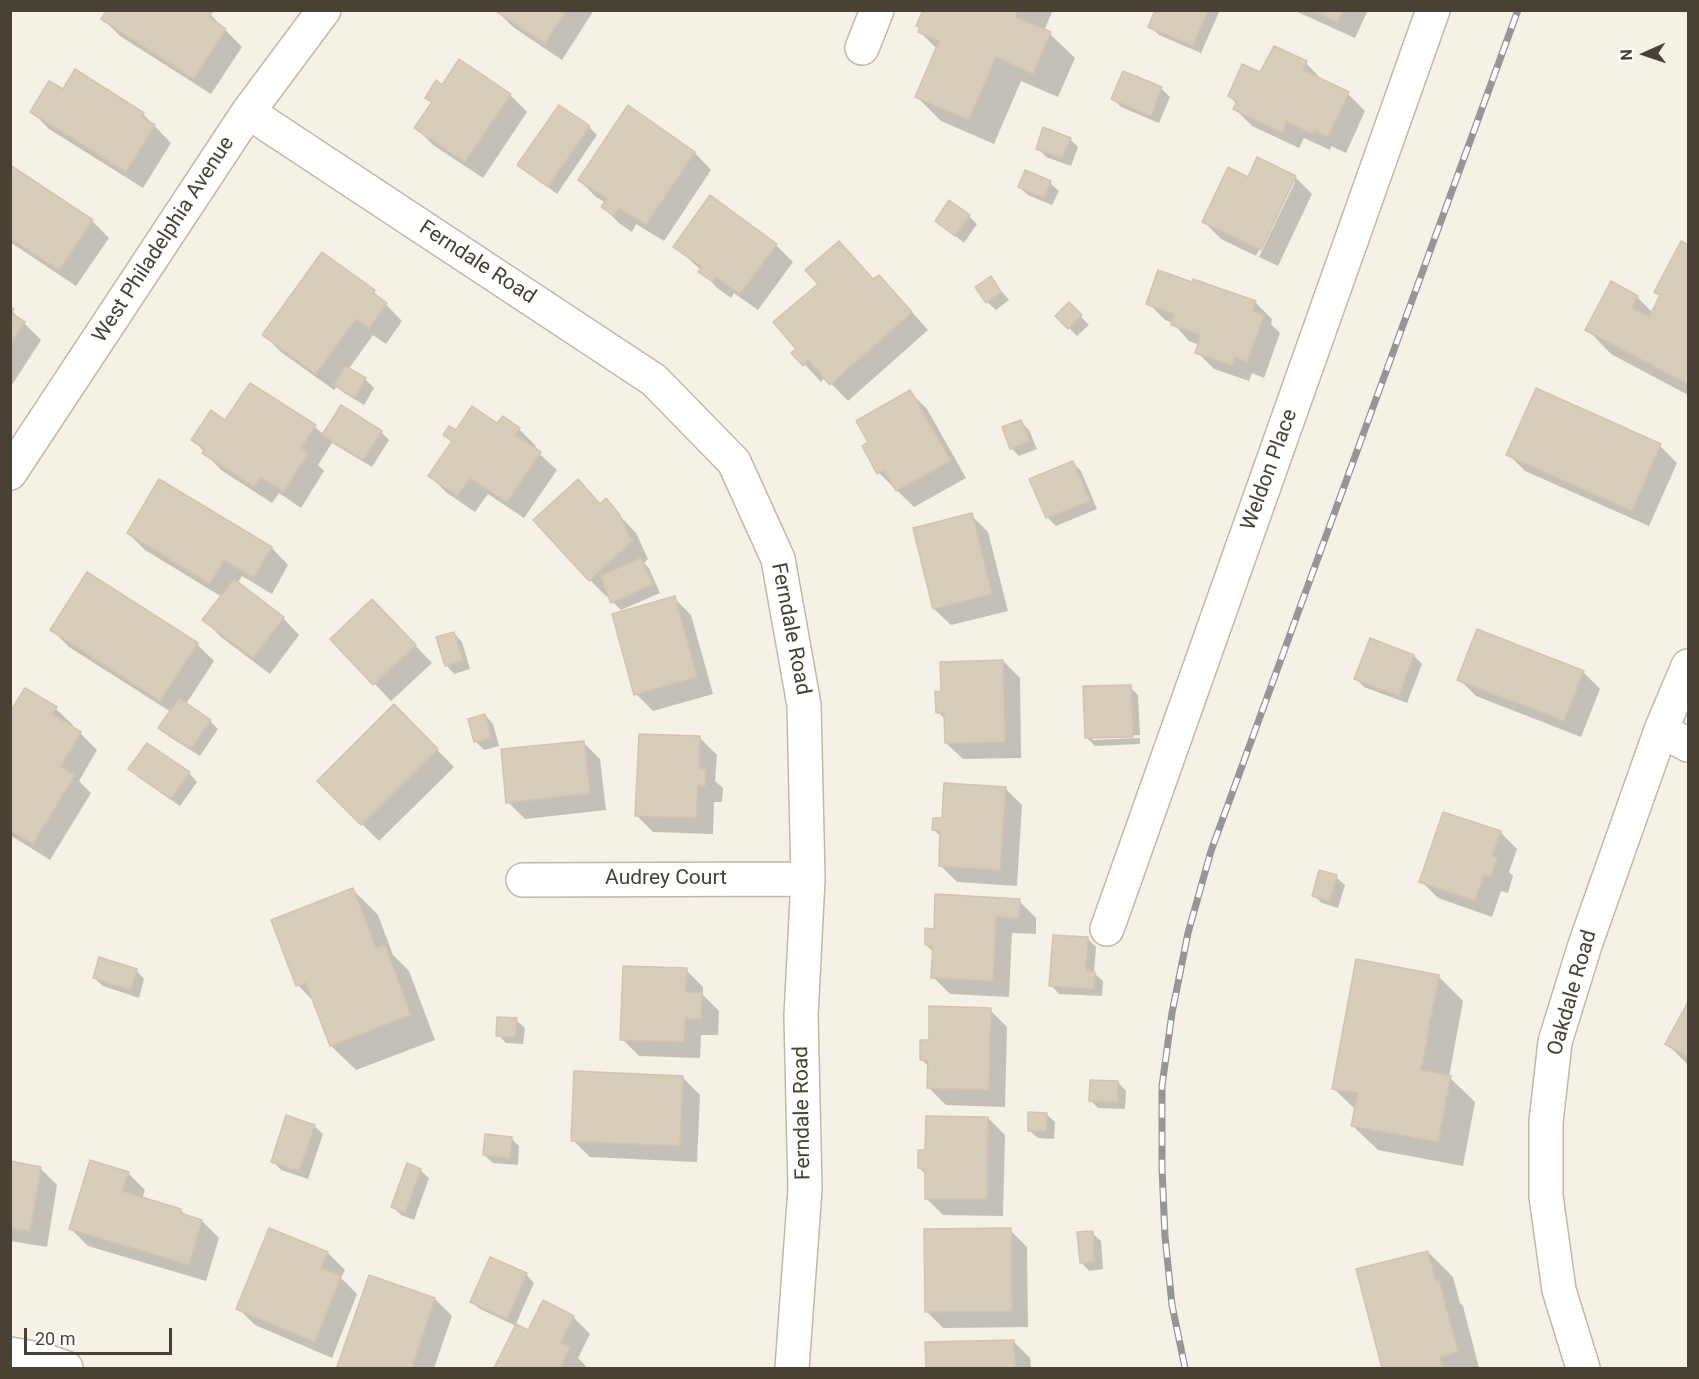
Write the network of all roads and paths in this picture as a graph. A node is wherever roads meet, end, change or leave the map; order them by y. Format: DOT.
graph roads {
  1 [pos="324,10"];
  2 [pos="877,10"];
  3 [pos="1433,10"];
  4 [pos="862,48"];
  5 [pos="248,112"];
  6 [pos="10,473"];
  7 [pos="1689,666"];
  8 [pos="1675,737"];
  9 [pos="523,879"];
  10 [pos="808,879"];
  11 [pos="1107,929"];
  12 [pos="10,1354"];
  13 [pos="66,1368"];
  14 [pos="792,1368"];
  15 [pos="1583,1368"];
  1 -- 5 [label="street, West Philadelphia Avenue"];
  2 -- 4 [label="street"];
  3 -- 11 [label="street, Weldon Place"];
  5 -- 6 [label="street, West Philadelphia Avenue"];
  5 -- 10 [label="street, Ferndale Road"];
  7 -- 8 [label="street, Oakdale Road"];
  8 -- 15 [label="street, Oakdale Road"];
  9 -- 10 [label="street, Audrey Court"];
  10 -- 14 [label="street, Ferndale Road"];
  12 -- 13 [label="street"];
}
